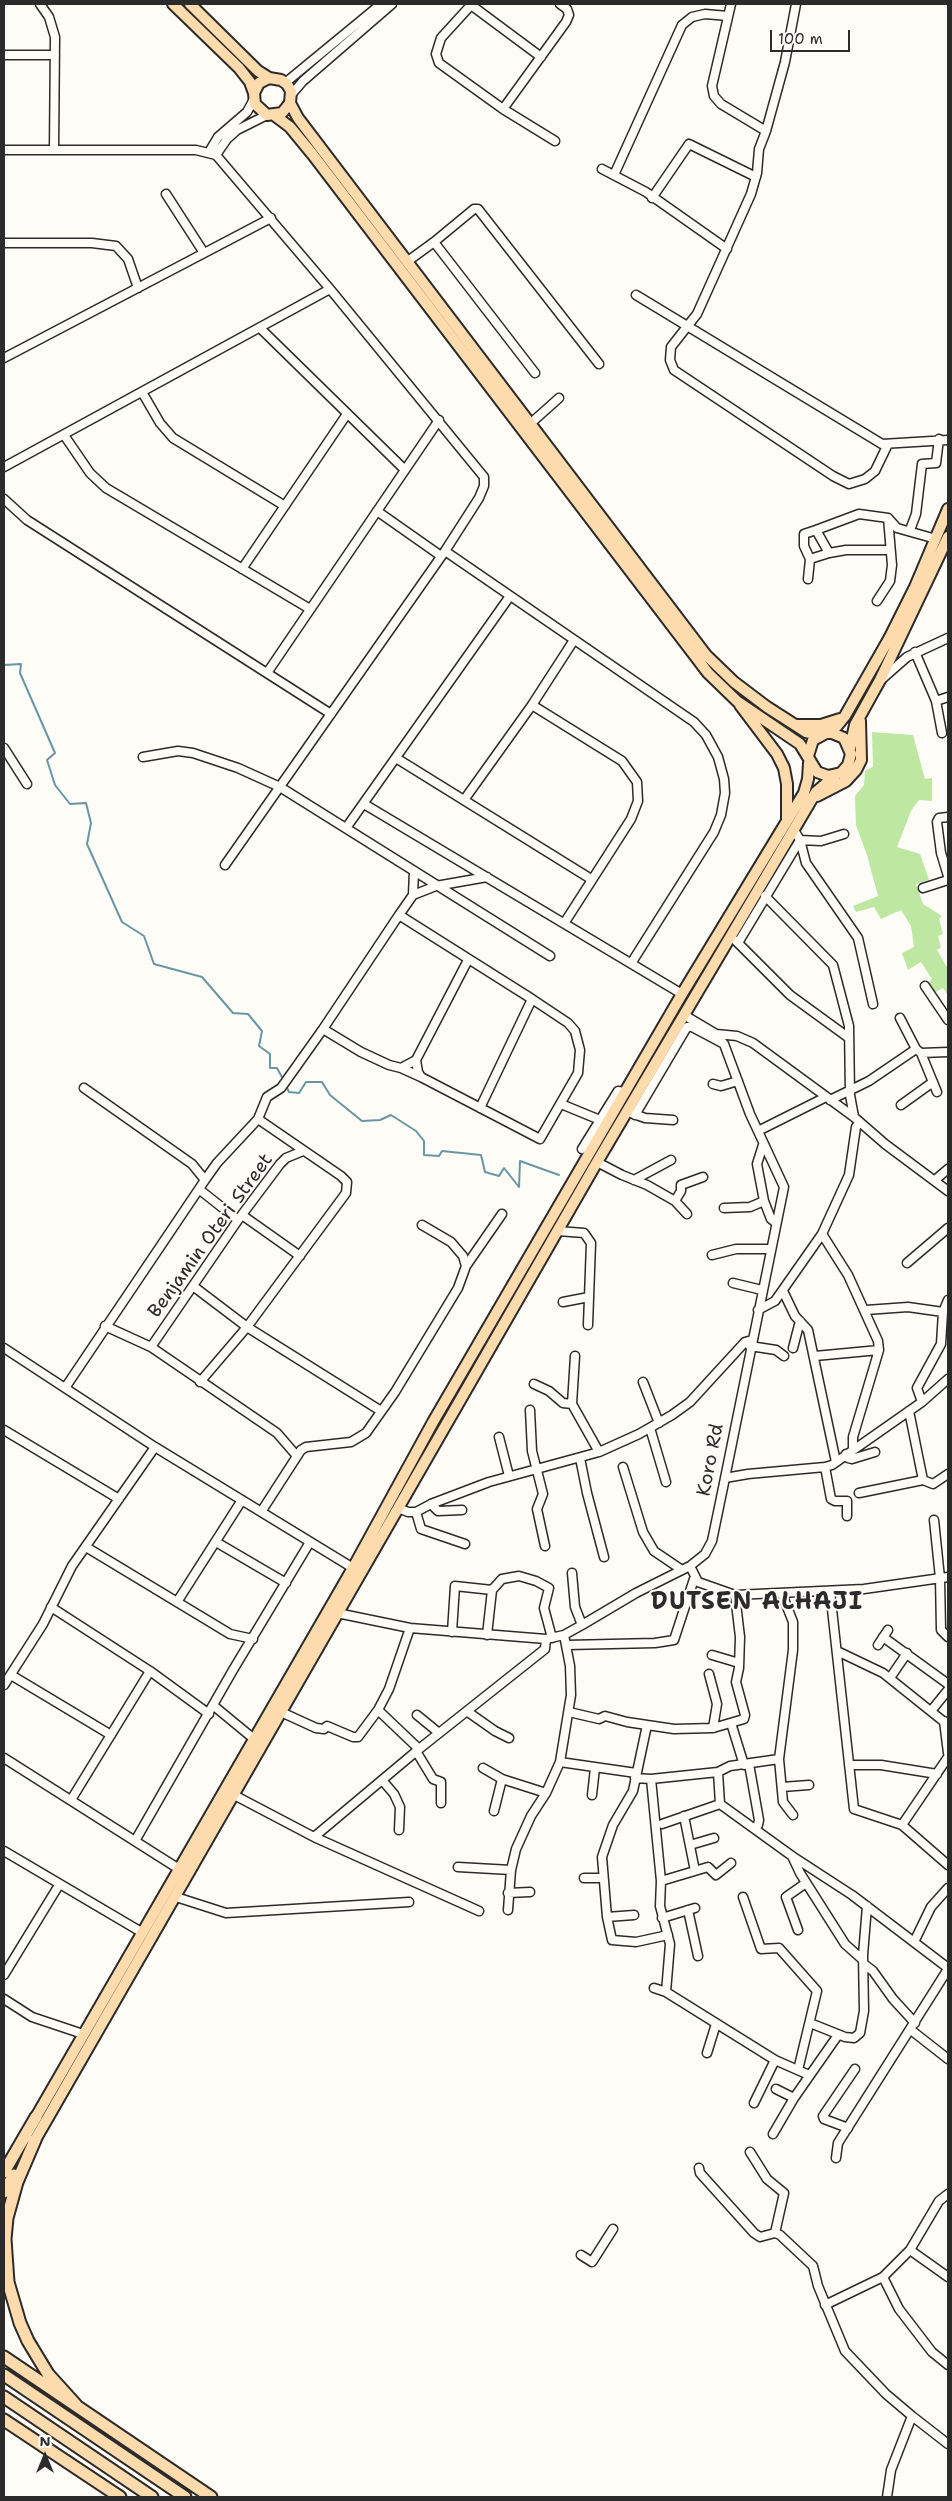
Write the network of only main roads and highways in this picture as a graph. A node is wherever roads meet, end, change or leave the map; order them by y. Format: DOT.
graph roads {
  1 [pos="173,4"];
  2 [pos="190,4"];
  3 [pos="269,78"];
  4 [pos="254,96"];
  5 [pos="291,99"];
  6 [pos="271,115"];
  7 [pos="948,509"];
  8 [pos="948,537"];
  9 [pos="738,702"];
  10 [pos="860,715"];
  11 [pos="845,716"];
  12 [pos="794,725"];
  13 [pos="823,734"];
  14 [pos="850,748"];
  15 [pos="808,759"];
  16 [pos="836,775"];
  17 [pos="810,801"];
  18 [pos="786,820"];
  19 [pos="36,2117"];
  20 [pos="35,2140"];
  21 [pos="4,2160"];
  22 [pos="4,2172"];
  23 [pos="4,2192"];
  24 [pos="4,2357"];
  25 [pos="4,2375"];
  26 [pos="4,2397"];
  27 [pos="76,2405"];
  28 [pos="4,2420"];
  29 [pos="120,2497"];
  30 [pos="152,2497"];
  31 [pos="185,2497"];
  32 [pos="211,2497"];
  1 -- 4 [label="main road"];
  2 -- 3 [label="main road"];
  3 -- 4 [label="main road"];
  3 -- 5 [label="main road"];
  4 -- 6 [label="main road"];
  5 -- 6 [label="main road"];
  5 -- 12 [label="main road"];
  6 -- 9 [label="main road"];
  7 -- 11 [label="main road"];
  8 -- 10 [label="main road"];
  9 -- 15 [label="main road"];
  9 -- 18 [label="main road"];
  10 -- 14 [label="main road"];
  10 -- 17 [label="main road"];
  11 -- 12 [label="main road"];
  11 -- 13 [label="main road"];
  12 -- 13 [label="main road"];
  13 -- 14 [label="main road"];
  13 -- 15 [label="main road"];
  14 -- 16 [label="main road"];
  15 -- 16 [label="main road"];
  15 -- 18 [label="main road"];
  16 -- 17 [label="main road"];
  17 -- 20 [label="main road"];
  18 -- 19 [label="main road"];
  19 -- 21 [label="highway"];
  19 -- 22 [label="highway"];
  20 -- 23 [label="highway"];
  20 -- 27 [label="highway"];
  24 -- 27 [label="highway"];
  25 -- 31 [label="highway"];
  26 -- 30 [label="highway"];
  27 -- 32 [label="highway"];
  28 -- 29 [label="highway"];
}
